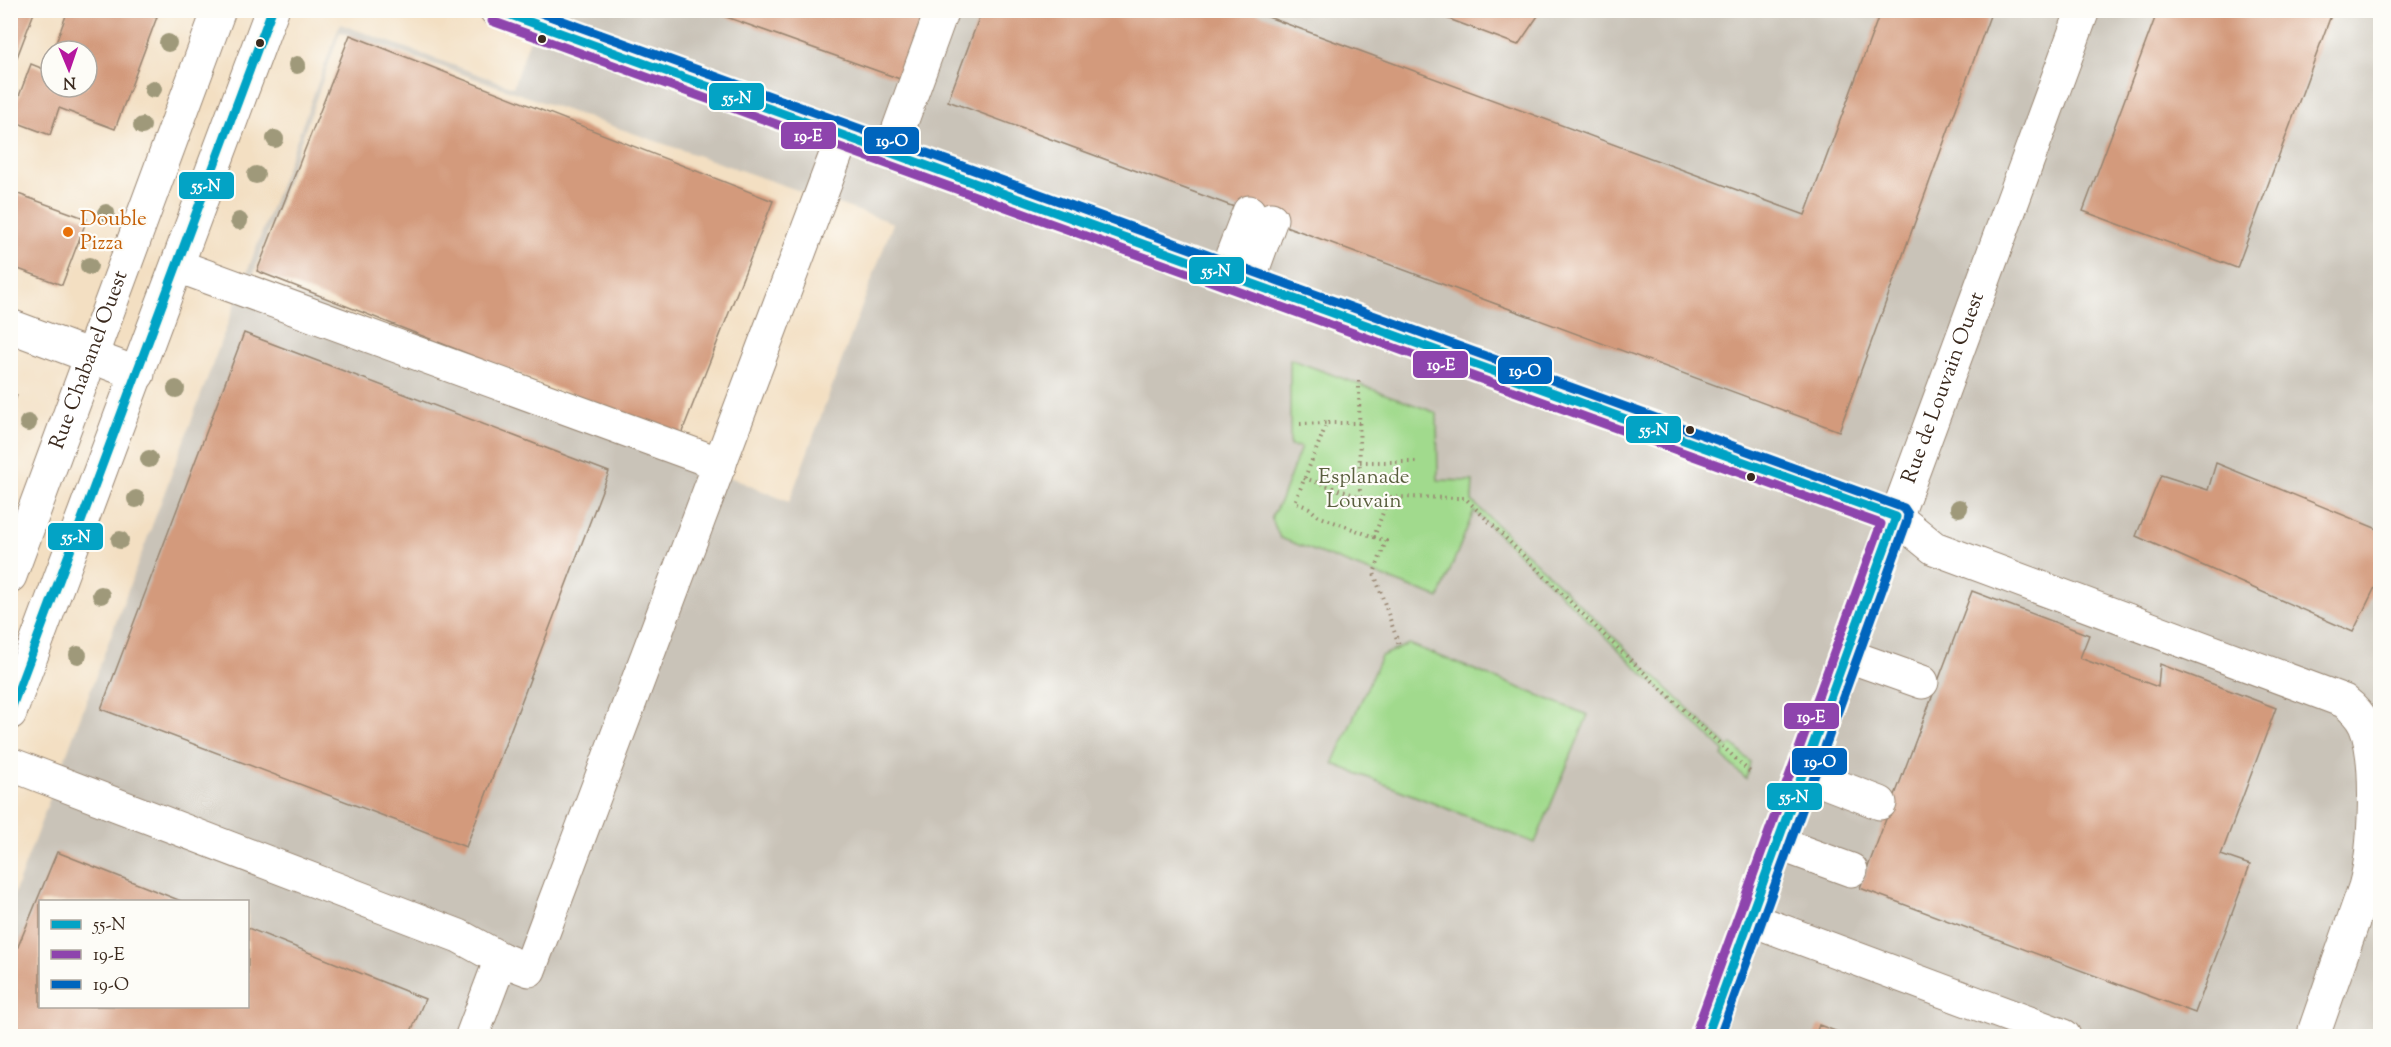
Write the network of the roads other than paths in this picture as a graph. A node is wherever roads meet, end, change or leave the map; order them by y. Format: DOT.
graph roads {
  1 [pos="219,10"];
  2 [pos="272,10"];
  3 [pos="496,10"];
  4 [pos="942,10"];
  5 [pos="2084,10"];
  6 [pos="843,136"];
  7 [pos="890,153"];
  8 [pos="1260,215"];
  9 [pos="178,266"];
  10 [pos="1236,278"];
  11 [pos="10,326"];
  12 [pos="93,356"];
  13 [pos="138,374"];
  14 [pos="720,464"];
  15 [pos="1896,517"];
  16 [pos="10,576"];
  17 [pos="1846,655"];
  18 [pos="1922,682"];
  19 [pos="10,713"];
  20 [pos="10,764"];
  21 [pos="1802,773"];
  22 [pos="1880,803"];
  23 [pos="1777,843"];
  24 [pos="1851,870"];
  25 [pos="1750,920"];
  26 [pos="501,959"];
  27 [pos="2315,1030"];
  28 [pos="472,1036"];
  29 [pos="1707,1036"];
  30 [pos="2064,1036"];
  1 -- 12 [label="street, Rue Chabanel Ouest"];
  2 -- 9 [label="street"];
  3 -- 6 [label="street"];
  4 -- 7 [label="street"];
  5 -- 15 [label="street, Rue de Louvain Ouest"];
  6 -- 7 [label="street"];
  6 -- 14 [label="street"];
  7 -- 10 [label="street"];
  8 -- 10 [label="street"];
  9 -- 13 [label="street"];
  9 -- 14 [label="street"];
  10 -- 15 [label="street"];
  11 -- 12 [label="street"];
  12 -- 13 [label="street"];
  12 -- 16 [label="street, Rue Chabanel Ouest"];
  13 -- 19 [label="street"];
  14 -- 26 [label="street"];
  15 -- 17 [label="street, Rue de Louvain Ouest"];
  15 -- 27 [label="street"];
  17 -- 18 [label="street"];
  17 -- 21 [label="street, Rue de Louvain Ouest"];
  20 -- 26 [label="street"];
  21 -- 22 [label="street"];
  21 -- 23 [label="street, Rue de Louvain Ouest"];
  23 -- 24 [label="street"];
  23 -- 25 [label="street, Rue de Louvain Ouest"];
  25 -- 29 [label="street, Rue de Louvain Ouest"];
  25 -- 30 [label="street"];
  26 -- 28 [label="street"];
}
